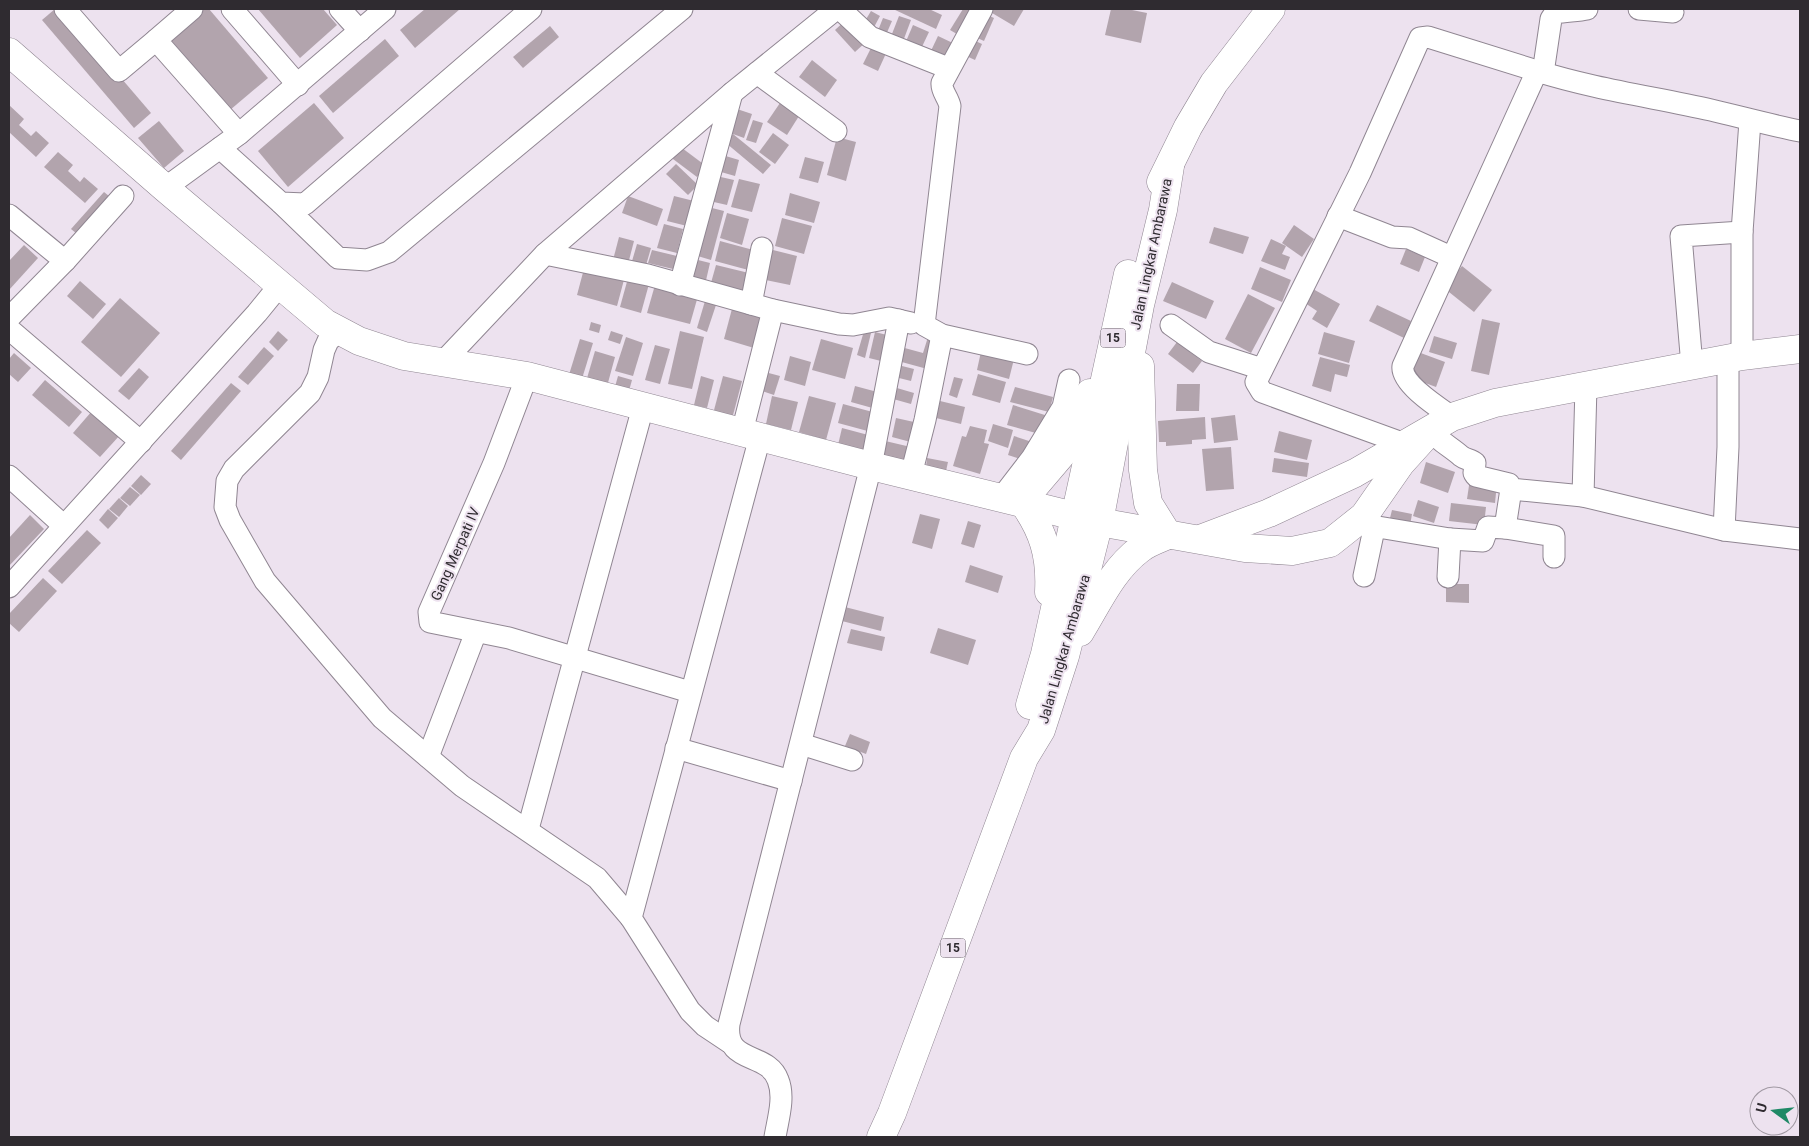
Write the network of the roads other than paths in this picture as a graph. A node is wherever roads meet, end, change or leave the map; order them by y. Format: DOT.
graph roads {
  1 [pos="65,9"];
  2 [pos="192,9"];
  3 [pos="232,9"];
  4 [pos="340,9"];
  5 [pos="385,9"];
  6 [pos="531,9"];
  7 [pos="682,9"];
  8 [pos="838,9"];
  9 [pos="982,9"];
  10 [pos="1271,9"];
  11 [pos="1588,9"];
  12 [pos="1639,9"];
  13 [pos="1673,12"];
  14 [pos="360,30"];
  15 [pos="156,40"];
  16 [pos="9,52"];
  17 [pos="948,68"];
  18 [pos="1540,72"];
  19 [pos="757,73"];
  20 [pos="298,85"];
  21 [pos="732,93"];
  22 [pos="1750,121"];
  23 [pos="836,131"];
  24 [pos="1800,131"];
  25 [pos="239,134"];
  26 [pos="220,148"];
  27 [pos="165,188"];
  28 [pos="123,196"];
  29 [pos="281,203"];
  30 [pos="9,215"];
  31 [pos="1338,216"];
  32 [pos="1742,232"];
  33 [pos="762,248"];
  34 [pos="545,254"];
  35 [pos="1452,257"];
  36 [pos="65,261"];
  37 [pos="680,284"];
  38 [pos="279,286"];
  39 [pos="1131,302"];
  40 [pos="751,304"];
  41 [pos="773,310"];
  42 [pos="9,318"];
  43 [pos="900,320"];
  44 [pos="1171,324"];
  45 [pos="9,329"];
  46 [pos="933,330"];
  47 [pos="338,331"];
  48 [pos="1800,349"];
  49 [pos="1026,354"];
  50 [pos="1735,358"];
  51 [pos="443,362"];
  52 [pos="1692,366"];
  53 [pos="1262,369"];
  54 [pos="527,376"];
  55 [pos="1069,380"];
  56 [pos="1586,386"];
  57 [pos="643,407"];
  58 [pos="1438,427"];
  59 [pos="751,435"];
  60 [pos="141,442"];
  61 [pos="1405,444"];
  62 [pos="871,466"];
  63 [pos="911,475"];
  64 [pos="9,476"];
  65 [pos="1511,488"];
  66 [pos="1583,496"];
  67 [pos="1012,499"];
  68 [pos="1087,519"];
  69 [pos="64,526"];
  70 [pos="1505,528"];
  71 [pos="1724,530"];
  72 [pos="1168,535"];
  73 [pos="1200,539"];
  74 [pos="1450,539"];
  75 [pos="1800,539"];
  76 [pos="1554,557"];
  77 [pos="1364,576"];
  78 [pos="1448,577"];
  79 [pos="9,587"];
  80 [pos="476,632"];
  81 [pos="1055,655"];
  82 [pos="574,657"];
  83 [pos="690,692"];
  84 [pos="801,744"];
  85 [pos="676,748"];
  86 [pos="428,757"];
  87 [pos="852,760"];
  88 [pos="791,781"];
  89 [pos="528,829"];
  90 [pos="631,918"];
  91 [pos="730,1042"];
  92 [pos="775,1137"];
  93 [pos="881,1137"];
  1 -- 15 [label="street"];
  2 -- 15 [label="street"];
  3 -- 20 [label="street"];
  4 -- 14 [label="street"];
  5 -- 14 [label="street"];
  6 -- 29 [label="street"];
  7 -- 29 [label="street"];
  8 -- 17 [label="street"];
  8 -- 19 [label="street"];
  9 -- 17 [label="street"];
  10 -- 39 [label="main road, Jalan Lingkar Ambarawa / 15"];
  11 -- 18 [label="street"];
  12 -- 13 [label="street"];
  14 -- 20 [label="street"];
  15 -- 25 [label="street"];
  16 -- 27 [label="main road"];
  17 -- 46 [label="street"];
  18 -- 22 [label="street"];
  18 -- 31 [label="street"];
  18 -- 35 [label="street"];
  19 -- 21 [label="street"];
  19 -- 23 [label="street"];
  20 -- 25 [label="street"];
  21 -- 34 [label="street"];
  21 -- 37 [label="street"];
  22 -- 24 [label="street"];
  22 -- 32 [label="street"];
  25 -- 26 [label="street"];
  26 -- 27 [label="street"];
  26 -- 29 [label="street"];
  27 -- 38 [label="main road"];
  28 -- 36 [label="street"];
  30 -- 36 [label="street"];
  31 -- 35 [label="street"];
  31 -- 53 [label="street"];
  32 -- 50 [label="street"];
  32 -- 52 [label="street"];
  33 -- 40 [label="street"];
  34 -- 37 [label="street"];
  34 -- 51 [label="street"];
  35 -- 58 [label="street"];
  36 -- 42 [label="street"];
  37 -- 40 [label="street"];
  38 -- 47 [label="main road"];
  38 -- 60 [label="street"];
  39 -- 67 [label="main road"];
  39 -- 68 [label="main road, Jalan Lingkar Ambarawa / 15"];
  39 -- 72 [label="main road"];
  40 -- 41 [label="street"];
  41 -- 43 [label="street"];
  41 -- 59 [label="street"];
  43 -- 46 [label="street"];
  43 -- 62 [label="street"];
  44 -- 53 [label="street"];
  45 -- 60 [label="street"];
  46 -- 49 [label="street"];
  46 -- 63 [label="street"];
  47 -- 51 [label="main road"];
  47 -- 86 [label="street"];
  48 -- 50 [label="main road"];
  50 -- 52 [label="main road"];
  50 -- 71 [label="street"];
  51 -- 54 [label="main road"];
  52 -- 56 [label="main road"];
  53 -- 61 [label="street"];
  54 -- 57 [label="main road"];
  54 -- 80 [label="street, Gang Merpati IV"];
  55 -- 67 [label="street"];
  56 -- 58 [label="main road"];
  56 -- 66 [label="street"];
  57 -- 59 [label="main road"];
  57 -- 82 [label="street"];
  58 -- 61 [label="main road"];
  58 -- 65 [label="street"];
  58 -- 73 [label="main road"];
  59 -- 62 [label="main road"];
  59 -- 83 [label="street"];
  60 -- 69 [label="street"];
  61 -- 73 [label="main road"];
  62 -- 63 [label="main road"];
  62 -- 84 [label="street"];
  63 -- 67 [label="main road"];
  64 -- 69 [label="street"];
  65 -- 66 [label="street"];
  65 -- 70 [label="street"];
  66 -- 71 [label="street"];
  67 -- 68 [label="main road"];
  67 -- 81 [label="main road"];
  68 -- 72 [label="main road"];
  68 -- 81 [label="main road, Jalan Lingkar Ambarawa / 15"];
  69 -- 79 [label="street"];
  70 -- 74 [label="street"];
  70 -- 76 [label="street"];
  71 -- 75 [label="street"];
  72 -- 73 [label="main road"];
  72 -- 81 [label="main road"];
  74 -- 77 [label="street"];
  74 -- 78 [label="street"];
  80 -- 82 [label="street, Gang Merpati IV"];
  80 -- 86 [label="street"];
  81 -- 93 [label="main road, Jalan Lingkar Ambarawa / 15"];
  82 -- 83 [label="street, Gang Merpati IV"];
  82 -- 89 [label="street"];
  83 -- 85 [label="street"];
  84 -- 87 [label="street"];
  84 -- 88 [label="street"];
  85 -- 88 [label="street"];
  85 -- 90 [label="street"];
  86 -- 89 [label="street"];
  88 -- 91 [label="street"];
  89 -- 90 [label="street"];
  90 -- 91 [label="street"];
  91 -- 92 [label="street"];
}
